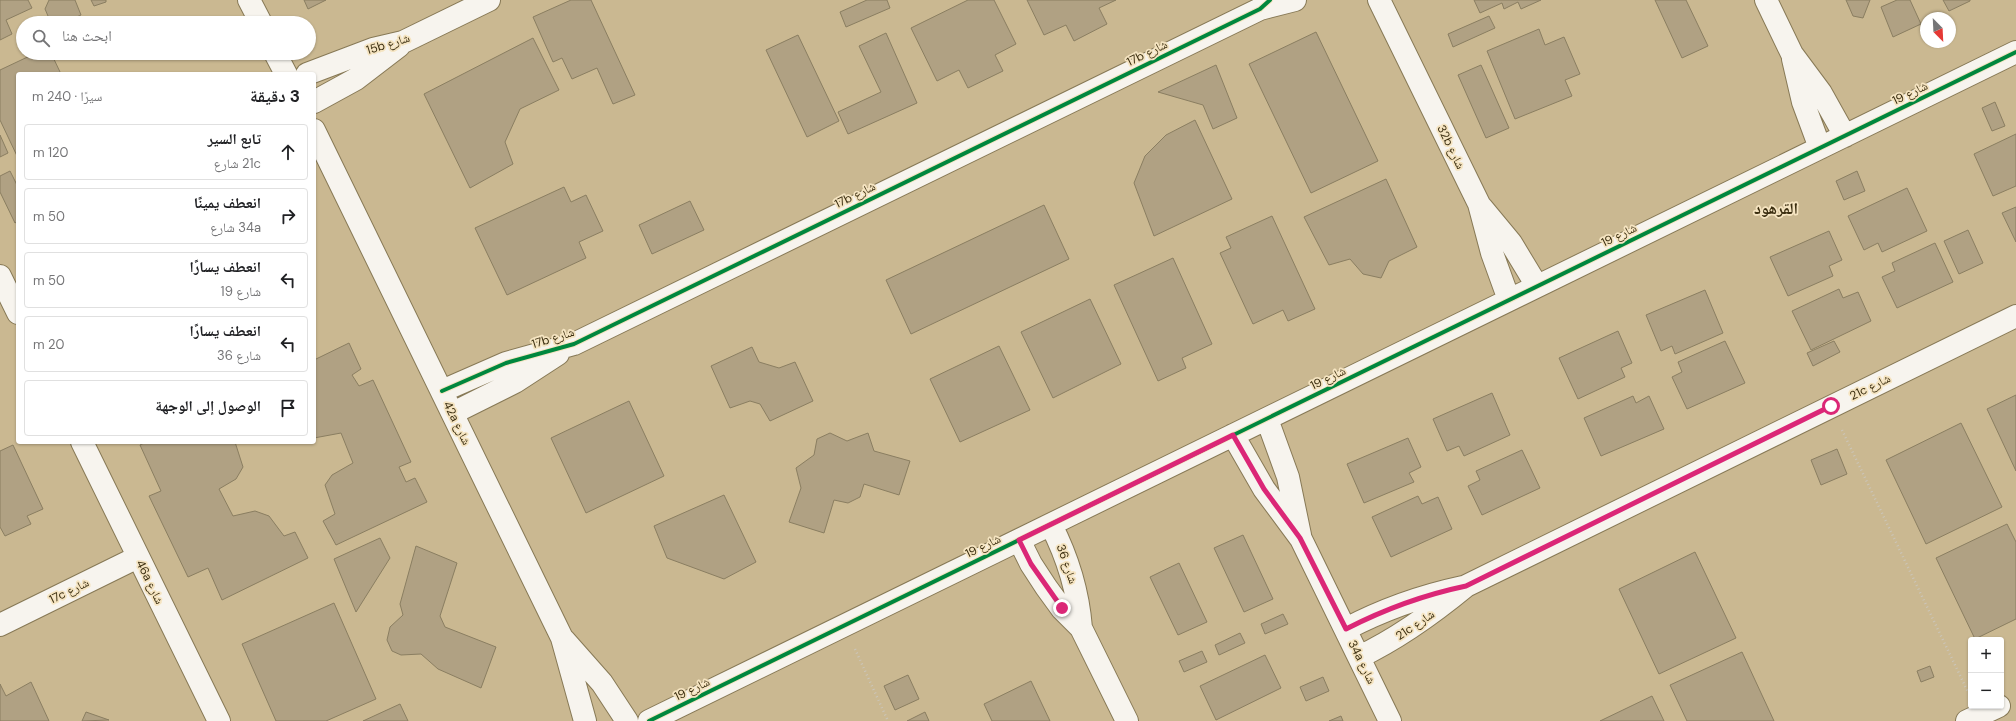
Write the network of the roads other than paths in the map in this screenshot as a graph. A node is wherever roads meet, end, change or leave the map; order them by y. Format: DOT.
graph roads {
  1 [pos="249,0"];
  2 [pos="489,0"];
  3 [pos="1296,0"];
  4 [pos="1379,0"];
  5 [pos="1766,0"];
  6 [pos="1265,5"];
  7 [pos="257,16"];
  8 [pos="402,42"];
  9 [pos="2016,52"];
  10 [pos="1792,54"];
  11 [pos="279,60"];
  12 [pos="285,72"];
  13 [pos="312,72"];
  14 [pos="316,101"];
  15 [pos="316,134"];
  16 [pos="1844,136"];
  17 [pos="1820,148"];
  18 [pos="1479,204"];
  19 [pos="0,276"];
  20 [pos="1537,286"];
  21 [pos="1509,300"];
  22 [pos="16,309"];
  23 [pos="2016,316"];
  24 [pos="574,344"];
  25 [pos="442,391"];
  26 [pos="452,413"];
  27 [pos="1267,419"];
  28 [pos="1233,435"];
  29 [pos="83,444"];
  30 [pos="1051,525"];
  31 [pos="1300,538"];
  32 [pos="1019,540"];
  33 [pos="138,557"];
  34 [pos="1466,586"];
  35 [pos="0,625"];
  36 [pos="1081,628"];
  37 [pos="1346,629"];
  38 [pos="562,638"];
  39 [pos="1359,657"];
  40 [pos="2016,698"];
  41 [pos="2004,703"];
  42 [pos="1992,709"];
  43 [pos="219,721"];
  44 [pos="585,721"];
  45 [pos="627,721"];
  46 [pos="648,721"];
  47 [pos="1127,721"];
  48 [pos="1390,721"];
  49 [pos="1968,721"];
  1 -- 7 [label="street"];
  2 -- 8 [label="street, 15b شارع"];
  3 -- 6 [label="street, 17b شارع"];
  4 -- 18 [label="street, 32b شارع"];
  5 -- 10 [label="street"];
  6 -- 24 [label="street, 17b شارع"];
  8 -- 13 [label="street, 15b شارع"];
  8 -- 14 [label="street"];
  9 -- 16 [label="street, شارع 19"];
  10 -- 16 [label="street"];
  10 -- 17 [label="street"];
  11 -- 12 [label="street"];
  15 -- 25 [label="street, 42a شارع"];
  16 -- 17 [label="street, شارع 19"];
  17 -- 20 [label="street, شارع 19"];
  18 -- 20 [label="street"];
  18 -- 21 [label="street, 32b شارع"];
  19 -- 22 [label="street"];
  20 -- 21 [label="street, شارع 19"];
  21 -- 27 [label="street, شارع 19"];
  23 -- 34 [label="street, 21c شارع"];
  24 -- 25 [label="street, 17b شارع"];
  24 -- 26 [label="street"];
  25 -- 26 [label="street, 42a شارع"];
  26 -- 38 [label="street, 42a شارع"];
  27 -- 28 [label="street, شارع 19"];
  27 -- 31 [label="street, 34a شارع"];
  28 -- 30 [label="street, شارع 19"];
  28 -- 31 [label="street, 34a شارع"];
  29 -- 33 [label="street, 46a شارع"];
  30 -- 32 [label="street, شارع 19"];
  30 -- 36 [label="street, شارع 36"];
  31 -- 37 [label="street, 34a شارع"];
  32 -- 36 [label="street, شارع 36"];
  32 -- 46 [label="street, شارع 19"];
  33 -- 35 [label="street, 17c شارع"];
  33 -- 43 [label="street, 46a شارع"];
  34 -- 37 [label="street, 21c شارع"];
  34 -- 39 [label="street, 21c شارع"];
  36 -- 47 [label="street, شارع 36"];
  37 -- 39 [label="street, 34a شارع"];
  38 -- 44 [label="street, 42a شارع"];
  38 -- 45 [label="street"];
  39 -- 48 [label="street, 34a شارع"];
  40 -- 41 [label="street"];
  42 -- 49 [label="street"];
}
